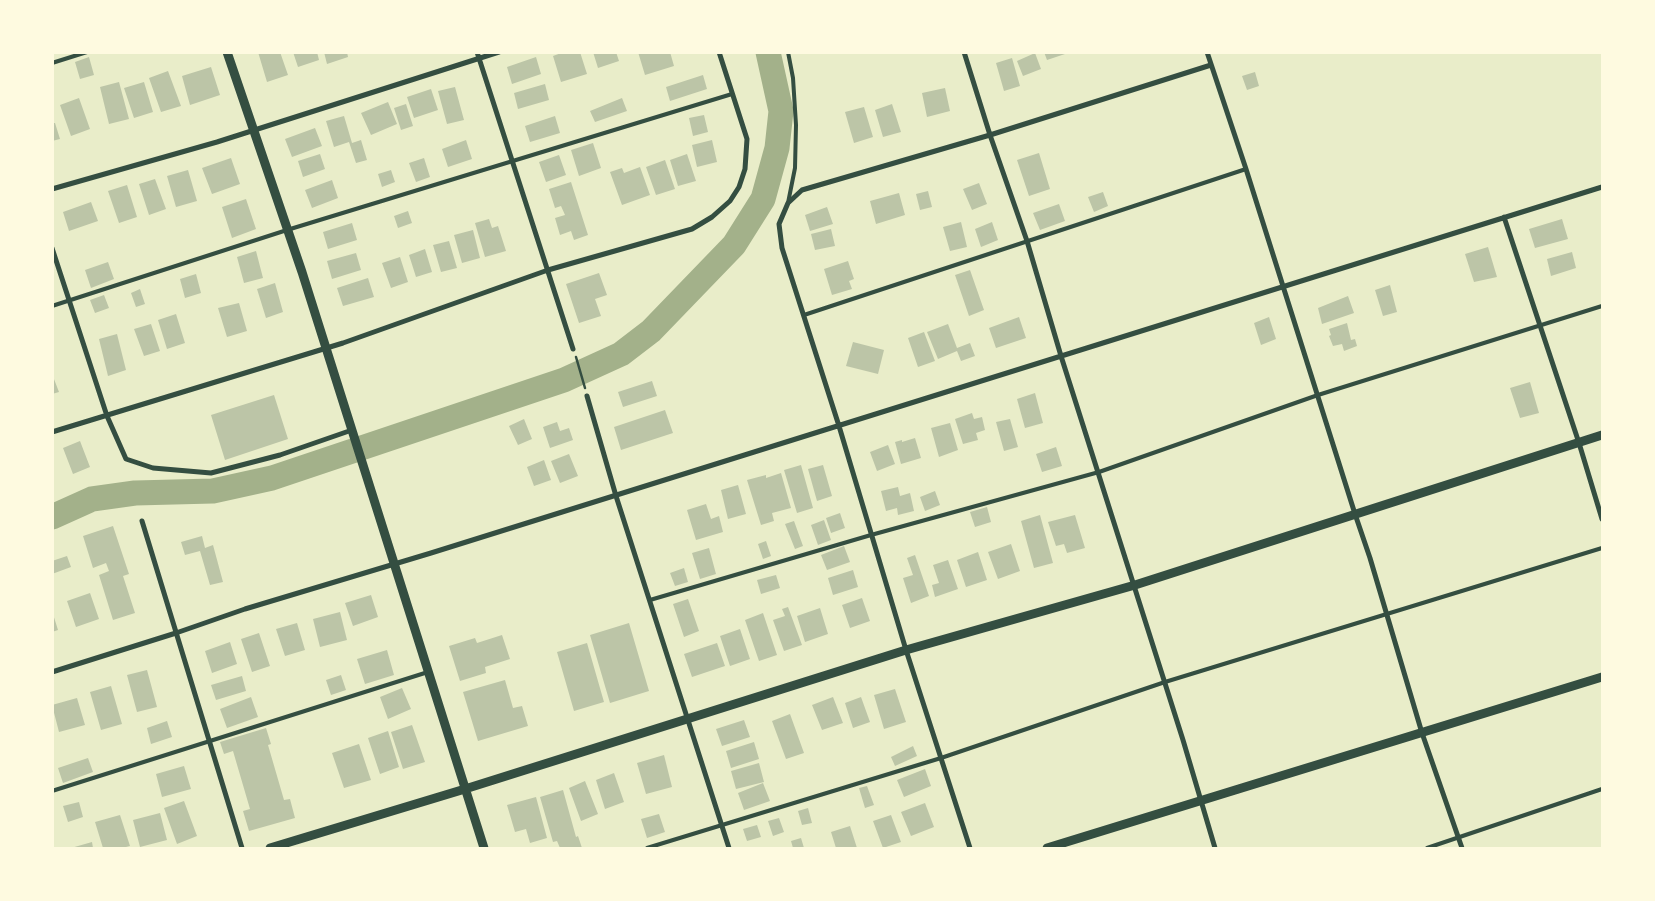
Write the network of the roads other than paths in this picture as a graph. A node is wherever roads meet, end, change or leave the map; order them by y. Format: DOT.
graph roads {
  1 [pos="87,52"];
  2 [pos="227,52"];
  3 [pos="477,52"];
  4 [pos="499,52"];
  5 [pos="719,52"];
  6 [pos="788,52"];
  7 [pos="964,52"];
  8 [pos="1207,52"];
  9 [pos="480,59"];
  10 [pos="52,63"];
  11 [pos="1212,65"];
  12 [pos="732,94"];
  13 [pos="253,131"];
  14 [pos="990,135"];
  15 [pos="512,161"];
  16 [pos="1246,169"];
  17 [pos="1602,187"];
  18 [pos="52,189"];
  19 [pos="788,203"];
  20 [pos="1504,218"];
  21 [pos="287,230"];
  22 [pos="1027,241"];
  23 [pos="52,248"];
  24 [pos="548,270"];
  25 [pos="1282,287"];
  26 [pos="70,300"];
  27 [pos="52,306"];
  28 [pos="1602,306"];
  29 [pos="804,315"];
  30 [pos="1540,326"];
  31 [pos="326,349"];
  32 [pos="573,349"];
  33 [pos="1061,356"];
  34 [pos="1318,395"];
  35 [pos="587,396"];
  36 [pos="107,416"];
  37 [pos="839,426"];
  38 [pos="352,430"];
  39 [pos="52,432"];
  40 [pos="1602,436"];
  41 [pos="1579,443"];
  42 [pos="1098,472"];
  43 [pos="616,496"];
  44 [pos="1355,514"];
  45 [pos="1602,520"];
  46 [pos="142,521"];
  47 [pos="871,535"];
  48 [pos="1602,548"];
  49 [pos="394,565"];
  50 [pos="1135,585"];
  51 [pos="650,600"];
  52 [pos="1387,615"];
  53 [pos="176,633"];
  54 [pos="906,650"];
  55 [pos="52,672"];
  56 [pos="428,672"];
  57 [pos="1602,677"];
  58 [pos="1165,682"];
  59 [pos="687,718"];
  60 [pos="1422,732"];
  61 [pos="209,742"];
  62 [pos="941,758"];
  63 [pos="465,789"];
  64 [pos="1602,789"];
  65 [pos="52,791"];
  66 [pos="1201,801"];
  67 [pos="721,825"];
  68 [pos="1458,838"];
  69 [pos="242,848"];
  70 [pos="270,848"];
  71 [pos="484,848"];
  72 [pos="647,848"];
  73 [pos="729,848"];
  74 [pos="970,848"];
  75 [pos="1047,848"];
  76 [pos="1215,848"];
  77 [pos="1427,848"];
  78 [pos="1462,848"];
  1 -- 10 [label="lane"];
  2 -- 13 [label="street"];
  3 -- 9 [label="street"];
  4 -- 9 [label="street"];
  5 -- 12 [label="street"];
  6 -- 19 [label="lane"];
  7 -- 14 [label="street"];
  8 -- 11 [label="street"];
  9 -- 13 [label="street"];
  9 -- 15 [label="street"];
  11 -- 14 [label="street"];
  11 -- 16 [label="street"];
  12 -- 15 [label="lane"];
  12 -- 24 [label="street"];
  13 -- 18 [label="street"];
  13 -- 21 [label="street"];
  14 -- 19 [label="street"];
  14 -- 22 [label="street"];
  15 -- 21 [label="lane"];
  15 -- 24 [label="street"];
  16 -- 22 [label="lane"];
  16 -- 25 [label="street"];
  17 -- 20 [label="street"];
  19 -- 29 [label="street"];
  20 -- 25 [label="street"];
  20 -- 30 [label="street"];
  21 -- 26 [label="lane"];
  21 -- 31 [label="street"];
  22 -- 29 [label="lane"];
  22 -- 33 [label="street"];
  23 -- 26 [label="street"];
  24 -- 31 [label="street"];
  24 -- 32 [label="street"];
  25 -- 33 [label="street"];
  25 -- 34 [label="street"];
  26 -- 27 [label="lane"];
  26 -- 36 [label="street"];
  28 -- 30 [label="lane"];
  29 -- 37 [label="street"];
  30 -- 34 [label="lane"];
  30 -- 41 [label="street"];
  31 -- 36 [label="street"];
  31 -- 38 [label="street"];
  33 -- 37 [label="street"];
  33 -- 42 [label="street"];
  34 -- 42 [label="lane"];
  34 -- 44 [label="street"];
  35 -- 43 [label="street"];
  36 -- 38 [label="street"];
  36 -- 39 [label="street"];
  37 -- 43 [label="street"];
  37 -- 47 [label="street"];
  38 -- 49 [label="street"];
  40 -- 41 [label="street"];
  41 -- 44 [label="street"];
  41 -- 45 [label="street"];
  42 -- 47 [label="lane"];
  42 -- 50 [label="street"];
  43 -- 49 [label="street"];
  43 -- 51 [label="street"];
  44 -- 50 [label="street"];
  44 -- 52 [label="street"];
  46 -- 53 [label="street"];
  47 -- 51 [label="lane"];
  47 -- 54 [label="street"];
  48 -- 52 [label="lane"];
  49 -- 53 [label="street"];
  49 -- 56 [label="street"];
  50 -- 54 [label="street"];
  50 -- 58 [label="street"];
  51 -- 59 [label="street"];
  52 -- 58 [label="lane"];
  52 -- 60 [label="street"];
  53 -- 55 [label="street"];
  53 -- 61 [label="street"];
  54 -- 59 [label="street"];
  54 -- 62 [label="street"];
  56 -- 61 [label="lane"];
  56 -- 63 [label="street"];
  57 -- 60 [label="street"];
  58 -- 62 [label="lane"];
  58 -- 66 [label="street"];
  59 -- 63 [label="street"];
  59 -- 67 [label="street"];
  60 -- 66 [label="street"];
  60 -- 68 [label="street"];
  61 -- 65 [label="lane"];
  61 -- 69 [label="street"];
  62 -- 67 [label="lane"];
  62 -- 74 [label="street"];
  63 -- 70 [label="street"];
  63 -- 71 [label="street"];
  64 -- 68 [label="lane"];
  66 -- 75 [label="street"];
  66 -- 76 [label="street"];
  67 -- 72 [label="lane"];
  67 -- 73 [label="street"];
  68 -- 77 [label="lane"];
  68 -- 78 [label="street"];
}
